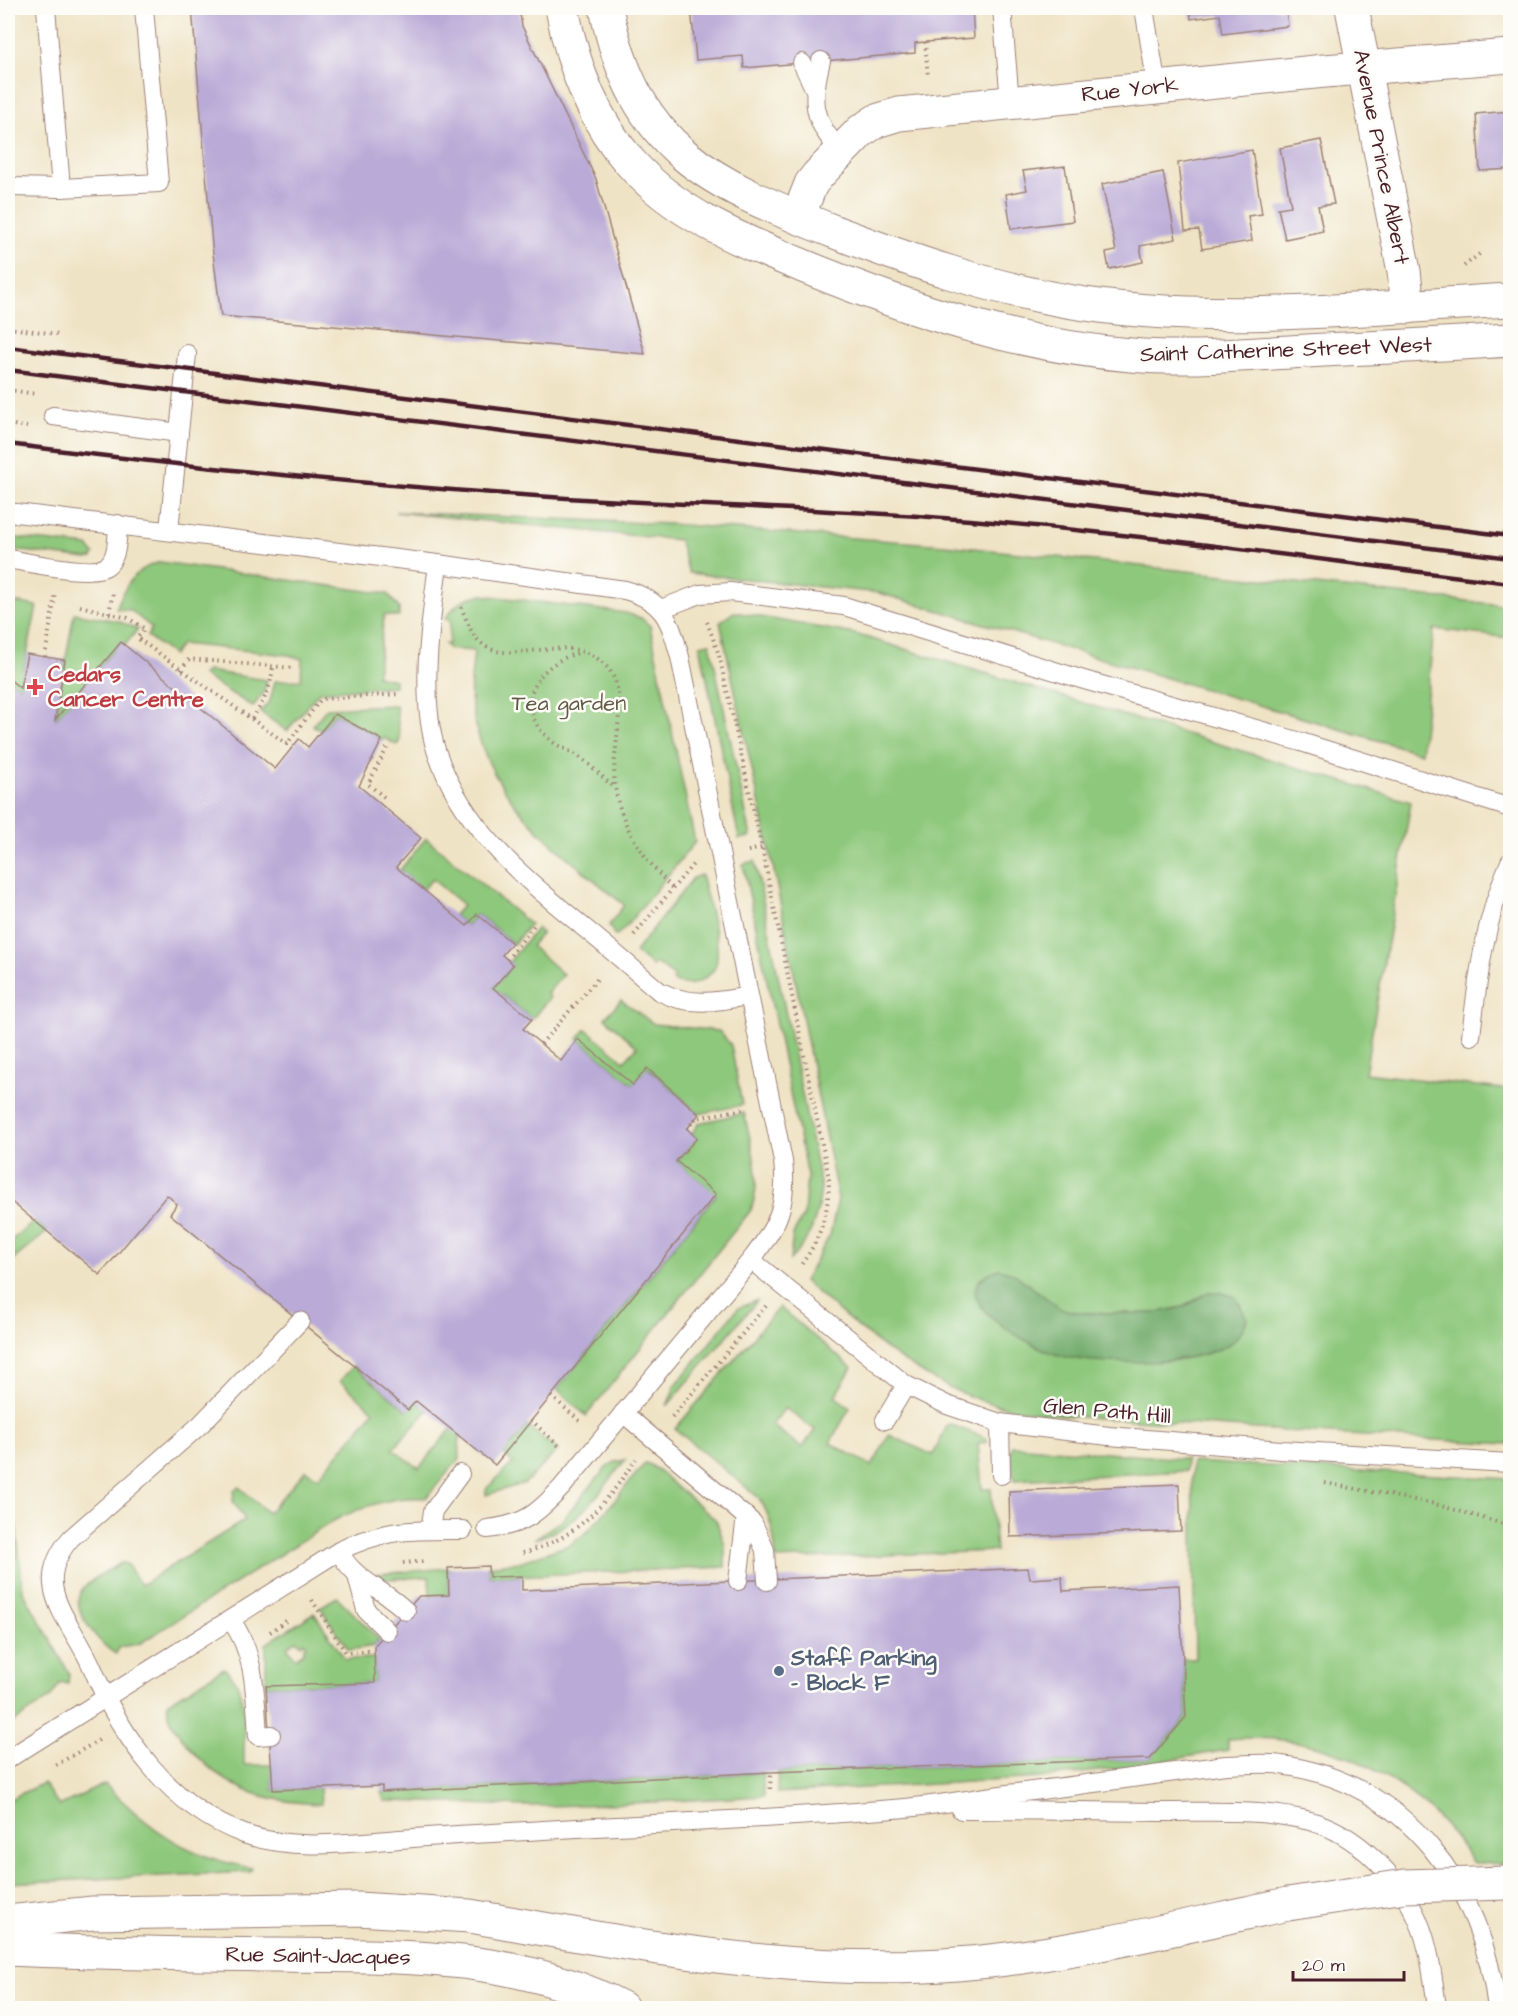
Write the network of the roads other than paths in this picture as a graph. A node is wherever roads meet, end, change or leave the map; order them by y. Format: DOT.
graph roads {
  1 [pos="46,8"];
  2 [pos="144,8"];
  3 [pos="561,8"];
  4 [pos="606,8"];
  5 [pos="1002,8"];
  6 [pos="1144,8"];
  7 [pos="1352,8"];
  8 [pos="1510,56"];
  9 [pos="821,61"];
  10 [pos="802,63"];
  11 [pos="1364,69"];
  12 [pos="1157,87"];
  13 [pos="814,88"];
  14 [pos="1010,102"];
  15 [pos="841,151"];
  16 [pos="8,187"];
  17 [pos="61,188"];
  18 [pos="798,217"];
  19 [pos="1510,300"];
  20 [pos="1408,307"];
  21 [pos="1510,340"];
  22 [pos="187,354"];
  23 [pos="53,416"];
  24 [pos="180,433"];
  25 [pos="8,512"];
  26 [pos="118,524"];
  27 [pos="169,530"];
  28 [pos="8,559"];
  29 [pos="438,564"];
  30 [pos="661,609"];
  31 [pos="1510,808"];
  32 [pos="1510,862"];
  33 [pos="748,996"];
  34 [pos="1471,1036"];
  35 [pos="751,1260"];
  36 [pos="300,1321"];
  37 [pos="906,1385"];
  38 [pos="623,1413"];
  39 [pos="885,1420"];
  40 [pos="1000,1423"];
  41 [pos="1510,1463"];
  42 [pos="460,1474"];
  43 [pos="1001,1475"];
  44 [pos="746,1516"];
  45 [pos="487,1529"];
  46 [pos="430,1530"];
  47 [pos="464,1530"];
  48 [pos="339,1551"];
  49 [pos="357,1576"];
  50 [pos="738,1581"];
  51 [pos="767,1581"];
  52 [pos="405,1611"];
  53 [pos="231,1620"];
  54 [pos="387,1631"];
  55 [pos="105,1698"];
  56 [pos="271,1736"];
  57 [pos="8,1758"];
  58 [pos="896,1809"];
  59 [pos="1509,1883"];
  60 [pos="8,1922"];
  61 [pos="8,1949"];
  62 [pos="622,2008"];
  63 [pos="1437,2008"];
  64 [pos="1497,2008"];
  1 -- 17 [label="lane"];
  2 -- 17 [label="lane"];
  3 -- 21 [label="main road, Saint Catherine Street West"];
  4 -- 18 [label="main road, Saint Catherine Street West"];
  5 -- 14 [label="lane"];
  6 -- 12 [label="lane"];
  7 -- 11 [label="main road, Avenue Prince Albert"];
  8 -- 11 [label="main road, Rue York"];
  9 -- 13 [label="lane"];
  10 -- 13 [label="lane"];
  11 -- 12 [label="main road, Rue York"];
  11 -- 20 [label="main road, Avenue Prince Albert"];
  12 -- 14 [label="main road, Rue York"];
  13 -- 15 [label="lane"];
  14 -- 15 [label="main road, Rue York"];
  15 -- 18 [label="main road, Rue York"];
  16 -- 17 [label="lane"];
  18 -- 20 [label="main road, Saint Catherine Street West"];
  19 -- 20 [label="main road, Saint Catherine Street West"];
  22 -- 24 [label="lane"];
  23 -- 24 [label="lane"];
  24 -- 27 [label="lane"];
  25 -- 26 [label="lane"];
  26 -- 27 [label="lane"];
  26 -- 28 [label="lane"];
  27 -- 29 [label="lane"];
  29 -- 30 [label="lane"];
  29 -- 33 [label="lane"];
  30 -- 31 [label="lane"];
  30 -- 33 [label="lane"];
  32 -- 34 [label="lane"];
  33 -- 35 [label="lane"];
  35 -- 37 [label="lane, Glen Path Hill"];
  35 -- 38 [label="lane"];
  36 -- 55 [label="lane"];
  37 -- 39 [label="lane"];
  37 -- 40 [label="lane, Glen Path Hill"];
  38 -- 44 [label="lane"];
  38 -- 45 [label="lane"];
  40 -- 41 [label="lane, Glen Path Hill"];
  40 -- 43 [label="lane"];
  42 -- 46 [label="lane"];
  44 -- 50 [label="lane"];
  44 -- 51 [label="lane"];
  46 -- 47 [label="lane"];
  46 -- 48 [label="lane"];
  48 -- 49 [label="lane"];
  48 -- 53 [label="lane"];
  49 -- 52 [label="lane"];
  49 -- 54 [label="lane"];
  53 -- 55 [label="lane"];
  53 -- 56 [label="lane"];
  55 -- 57 [label="lane"];
  55 -- 58 [label="lane"];
  58 -- 63 [label="lane"];
  58 -- 64 [label="lane"];
  59 -- 60 [label="main road, bridge"];
  61 -- 62 [label="main road, Rue Saint-Jacques"];
}
